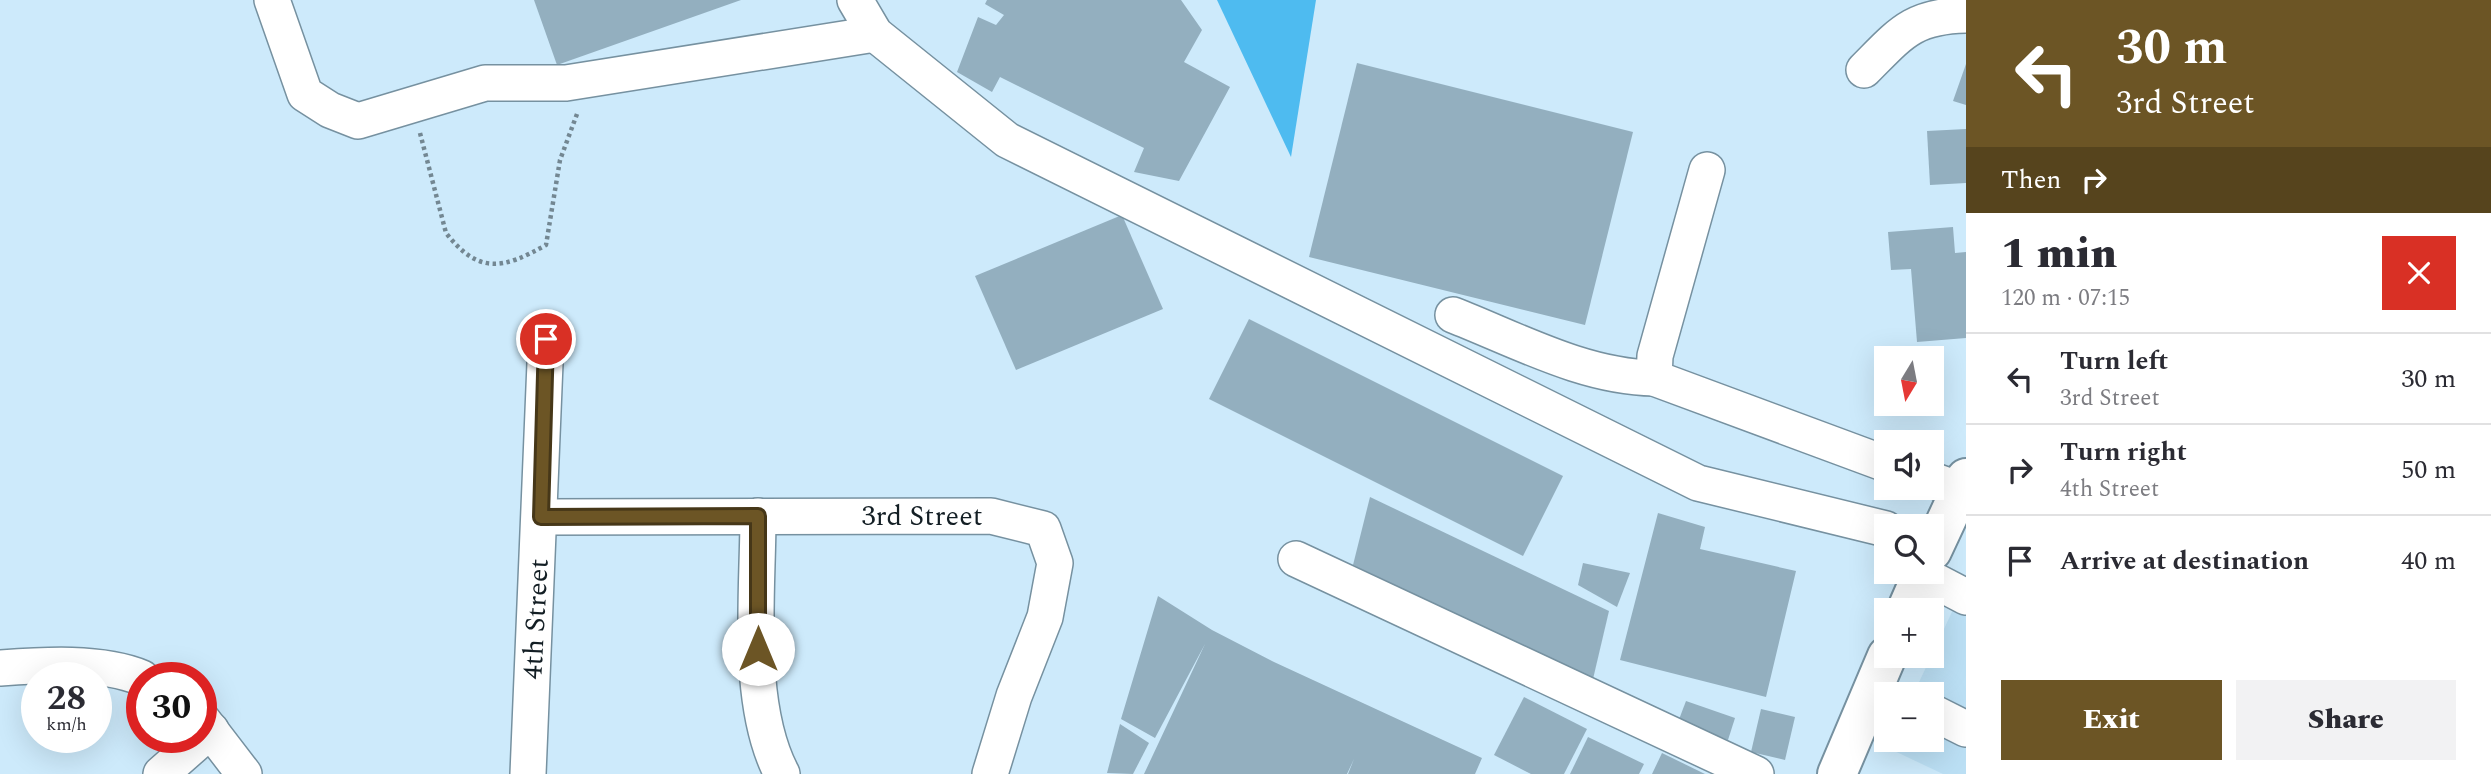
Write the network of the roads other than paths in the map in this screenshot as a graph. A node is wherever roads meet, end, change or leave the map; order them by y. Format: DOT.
graph roads {
  1 [pos="272,0"];
  2 [pos="855,0"];
  3 [pos="1966,15"];
  4 [pos="875,34"];
  5 [pos="1864,70"];
  6 [pos="1707,170"];
  7 [pos="1453,315"];
  8 [pos="546,339"];
  9 [pos="1654,378"];
  10 [pos="1874,460"];
  11 [pos="1953,483"];
  12 [pos="1943,514"];
  13 [pos="758,516"];
  14 [pos="541,517"];
  15 [pos="1874,526"];
  16 [pos="1296,559"];
  17 [pos="1944,572"];
  18 [pos="1966,597"];
  19 [pos="0,668"];
  20 [pos="126,672"];
  21 [pos="1886,678"];
  22 [pos="1944,718"];
  23 [pos="1966,729"];
  24 [pos="217,738"];
  25 [pos="180,753"];
  26 [pos="161,774"];
  27 [pos="244,774"];
  28 [pos="528,774"];
  29 [pos="782,774"];
  30 [pos="990,774"];
  31 [pos="1756,774"];
  32 [pos="1837,774"];
  1 -- 4 [label="street"];
  2 -- 4 [label="street"];
  3 -- 5 [label="street"];
  4 -- 15 [label="street"];
  6 -- 9 [label="street"];
  7 -- 9 [label="street"];
  8 -- 14 [label="street, 4th Street"];
  9 -- 10 [label="street"];
  11 -- 12 [label="main road"];
  13 -- 14 [label="street, 3rd Street"];
  13 -- 29 [label="street"];
  13 -- 30 [label="street, 3rd Street"];
  14 -- 28 [label="street, 4th Street"];
  16 -- 31 [label="street"];
  17 -- 18 [label="street"];
  19 -- 20 [label="street"];
  21 -- 32 [label="main road"];
  22 -- 23 [label="street"];
  24 -- 27 [label="street"];
  25 -- 26 [label="street"];
}
